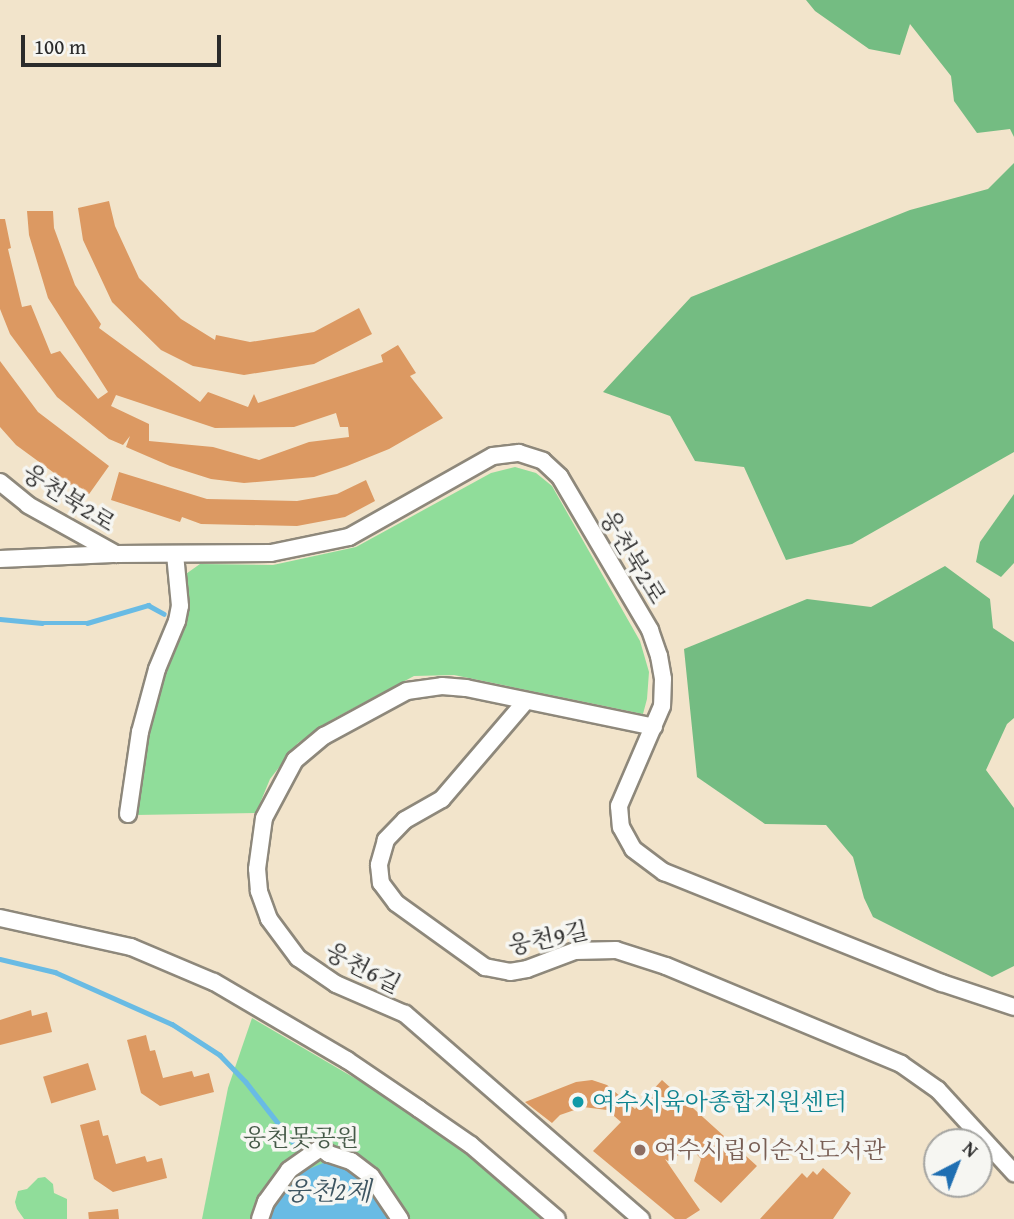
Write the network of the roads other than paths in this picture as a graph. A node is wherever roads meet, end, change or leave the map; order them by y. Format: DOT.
graph roads {
  1 [pos="0,482"];
  2 [pos="116,554"];
  3 [pos="175,554"];
  4 [pos="0,559"];
  5 [pos="525,702"];
  6 [pos="654,727"];
  7 [pos="128,814"];
  8 [pos="0,918"];
  9 [pos="1014,1007"];
  10 [pos="1014,1173"];
  11 [pos="260,1219"];
  12 [pos="400,1219"];
  13 [pos="557,1219"];
  14 [pos="641,1219"];
  1 -- 2 [label="street, 웅천북2로"];
  2 -- 3 [label="street, 웅천북2로"];
  2 -- 4 [label="street"];
  3 -- 6 [label="street, 웅천북2로"];
  3 -- 7 [label="street"];
  5 -- 6 [label="street, 웅천6길"];
  5 -- 10 [label="street, 웅천9길"];
  5 -- 14 [label="street, 웅천6길"];
  6 -- 9 [label="street, 웅천북2로"];
  8 -- 13 [label="street"];
  11 -- 12 [label="street"];
}
